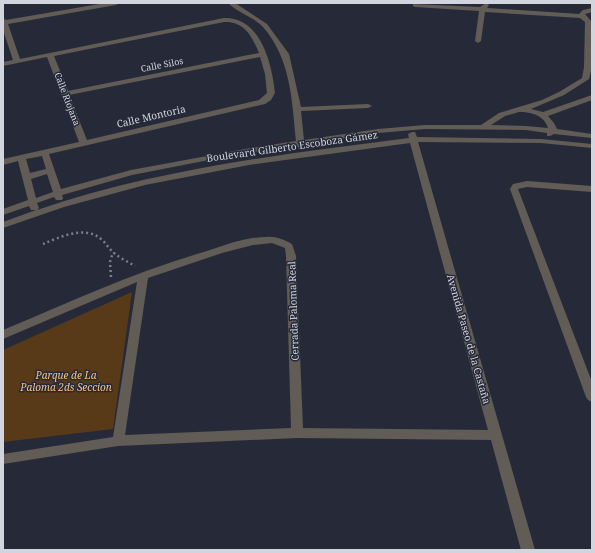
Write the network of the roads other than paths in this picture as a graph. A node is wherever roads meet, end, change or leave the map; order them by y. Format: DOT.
graph roads {
  1 [pos="116,3"];
  2 [pos="231,3"];
  3 [pos="488,3"];
  4 [pos="588,3"];
  5 [pos="415,5"];
  6 [pos="482,9"];
  7 [pos="588,16"];
  8 [pos="3,22"];
  9 [pos="478,41"];
  10 [pos="263,54"];
  11 [pos="50,55"];
  12 [pos="17,61"];
  13 [pos="3,64"];
  14 [pos="589,80"];
  15 [pos="567,92"];
  16 [pos="65,94"];
  17 [pos="592,97"];
  18 [pos="584,101"];
  19 [pos="368,106"];
  20 [pos="297,109"];
  21 [pos="518,110"];
  22 [pos="542,115"];
  23 [pos="484,127"];
  24 [pos="410,128"];
  25 [pos="553,130"];
  26 [pos="592,136"];
  27 [pos="413,140"];
  28 [pos="541,141"];
  29 [pos="300,142"];
  30 [pos="84,143"];
  31 [pos="592,146"];
  32 [pos="45,152"];
  33 [pos="305,154"];
  34 [pos="22,158"];
  35 [pos="3,162"];
  36 [pos="50,170"];
  37 [pos="27,177"];
  38 [pos="592,189"];
  39 [pos="58,193"];
  40 [pos="32,202"];
  41 [pos="61,205"];
  42 [pos="3,212"];
  43 [pos="35,214"];
  44 [pos="3,225"];
  45 [pos="143,276"];
  46 [pos="3,335"];
  47 [pos="592,397"];
  48 [pos="297,433"];
  49 [pos="496,435"];
  50 [pos="118,440"];
  51 [pos="3,459"];
  52 [pos="528,550"];
  1 -- 8 [label="street"];
  2 -- 20 [label="street"];
  3 -- 6 [label="street"];
  4 -- 7 [label="street"];
  5 -- 6 [label="street"];
  6 -- 7 [label="street"];
  6 -- 9 [label="street"];
  7 -- 14 [label="street"];
  8 -- 12 [label="street"];
  10 -- 11 [label="street"];
  10 -- 16 [label="street, Calle Silos"];
  10 -- 30 [label="street, Calle Montoria"];
  11 -- 12 [label="street"];
  11 -- 16 [label="street, Calle Riojana"];
  12 -- 13 [label="street"];
  14 -- 15 [label="street"];
  15 -- 18 [label="street"];
  15 -- 21 [label="street"];
  16 -- 30 [label="street, Calle Riojana"];
  17 -- 18 [label="street"];
  18 -- 22 [label="street"];
  19 -- 20 [label="street"];
  20 -- 29 [label="street"];
  21 -- 22 [label="street"];
  21 -- 23 [label="street"];
  22 -- 25 [label="street"];
  23 -- 24 [label="street, Boulevard Gilberto Escoboza Gámez"];
  23 -- 25 [label="street, Boulevard Gilberto Escoboza Gámez"];
  24 -- 27 [label="street, Avenida Paseo de la Castaña"];
  24 -- 29 [label="street, Boulevard Gilberto Escoboza Gámez"];
  25 -- 26 [label="street, Boulevard Gilberto Escoboza Gámez"];
  25 -- 28 [label="street"];
  27 -- 28 [label="street, Boulevard Gilberto Escoboza Gámez"];
  27 -- 33 [label="street, Boulevard Gilberto Escoboza Gámez"];
  27 -- 49 [label="street, Avenida Paseo de la Castaña"];
  28 -- 31 [label="street, Boulevard Gilberto Escoboza Gámez"];
  29 -- 33 [label="street"];
  29 -- 39 [label="street, Boulevard Gilberto Escoboza Gámez"];
  30 -- 32 [label="street, Calle Montoria"];
  32 -- 34 [label="street, Calle Montoria"];
  32 -- 36 [label="street"];
  33 -- 41 [label="street, Boulevard Gilberto Escoboza Gámez"];
  34 -- 35 [label="street, Calle Montoria"];
  34 -- 37 [label="street"];
  36 -- 37 [label="street"];
  36 -- 39 [label="street"];
  37 -- 40 [label="street"];
  38 -- 47 [label="street"];
  39 -- 40 [label="street, Boulevard Gilberto Escoboza Gámez"];
  39 -- 41 [label="street"];
  40 -- 42 [label="street, Boulevard Gilberto Escoboza Gámez"];
  40 -- 43 [label="street"];
  41 -- 43 [label="street, Boulevard Gilberto Escoboza Gámez"];
  43 -- 44 [label="street, Boulevard Gilberto Escoboza Gámez"];
  45 -- 46 [label="street, Cerrada Paloma Real"];
  45 -- 48 [label="street, Cerrada Paloma Real"];
  45 -- 50 [label="street"];
  48 -- 49 [label="street"];
  48 -- 50 [label="street"];
  49 -- 52 [label="street, Avenida Paseo de la Castaña"];
  50 -- 51 [label="street"];
}
